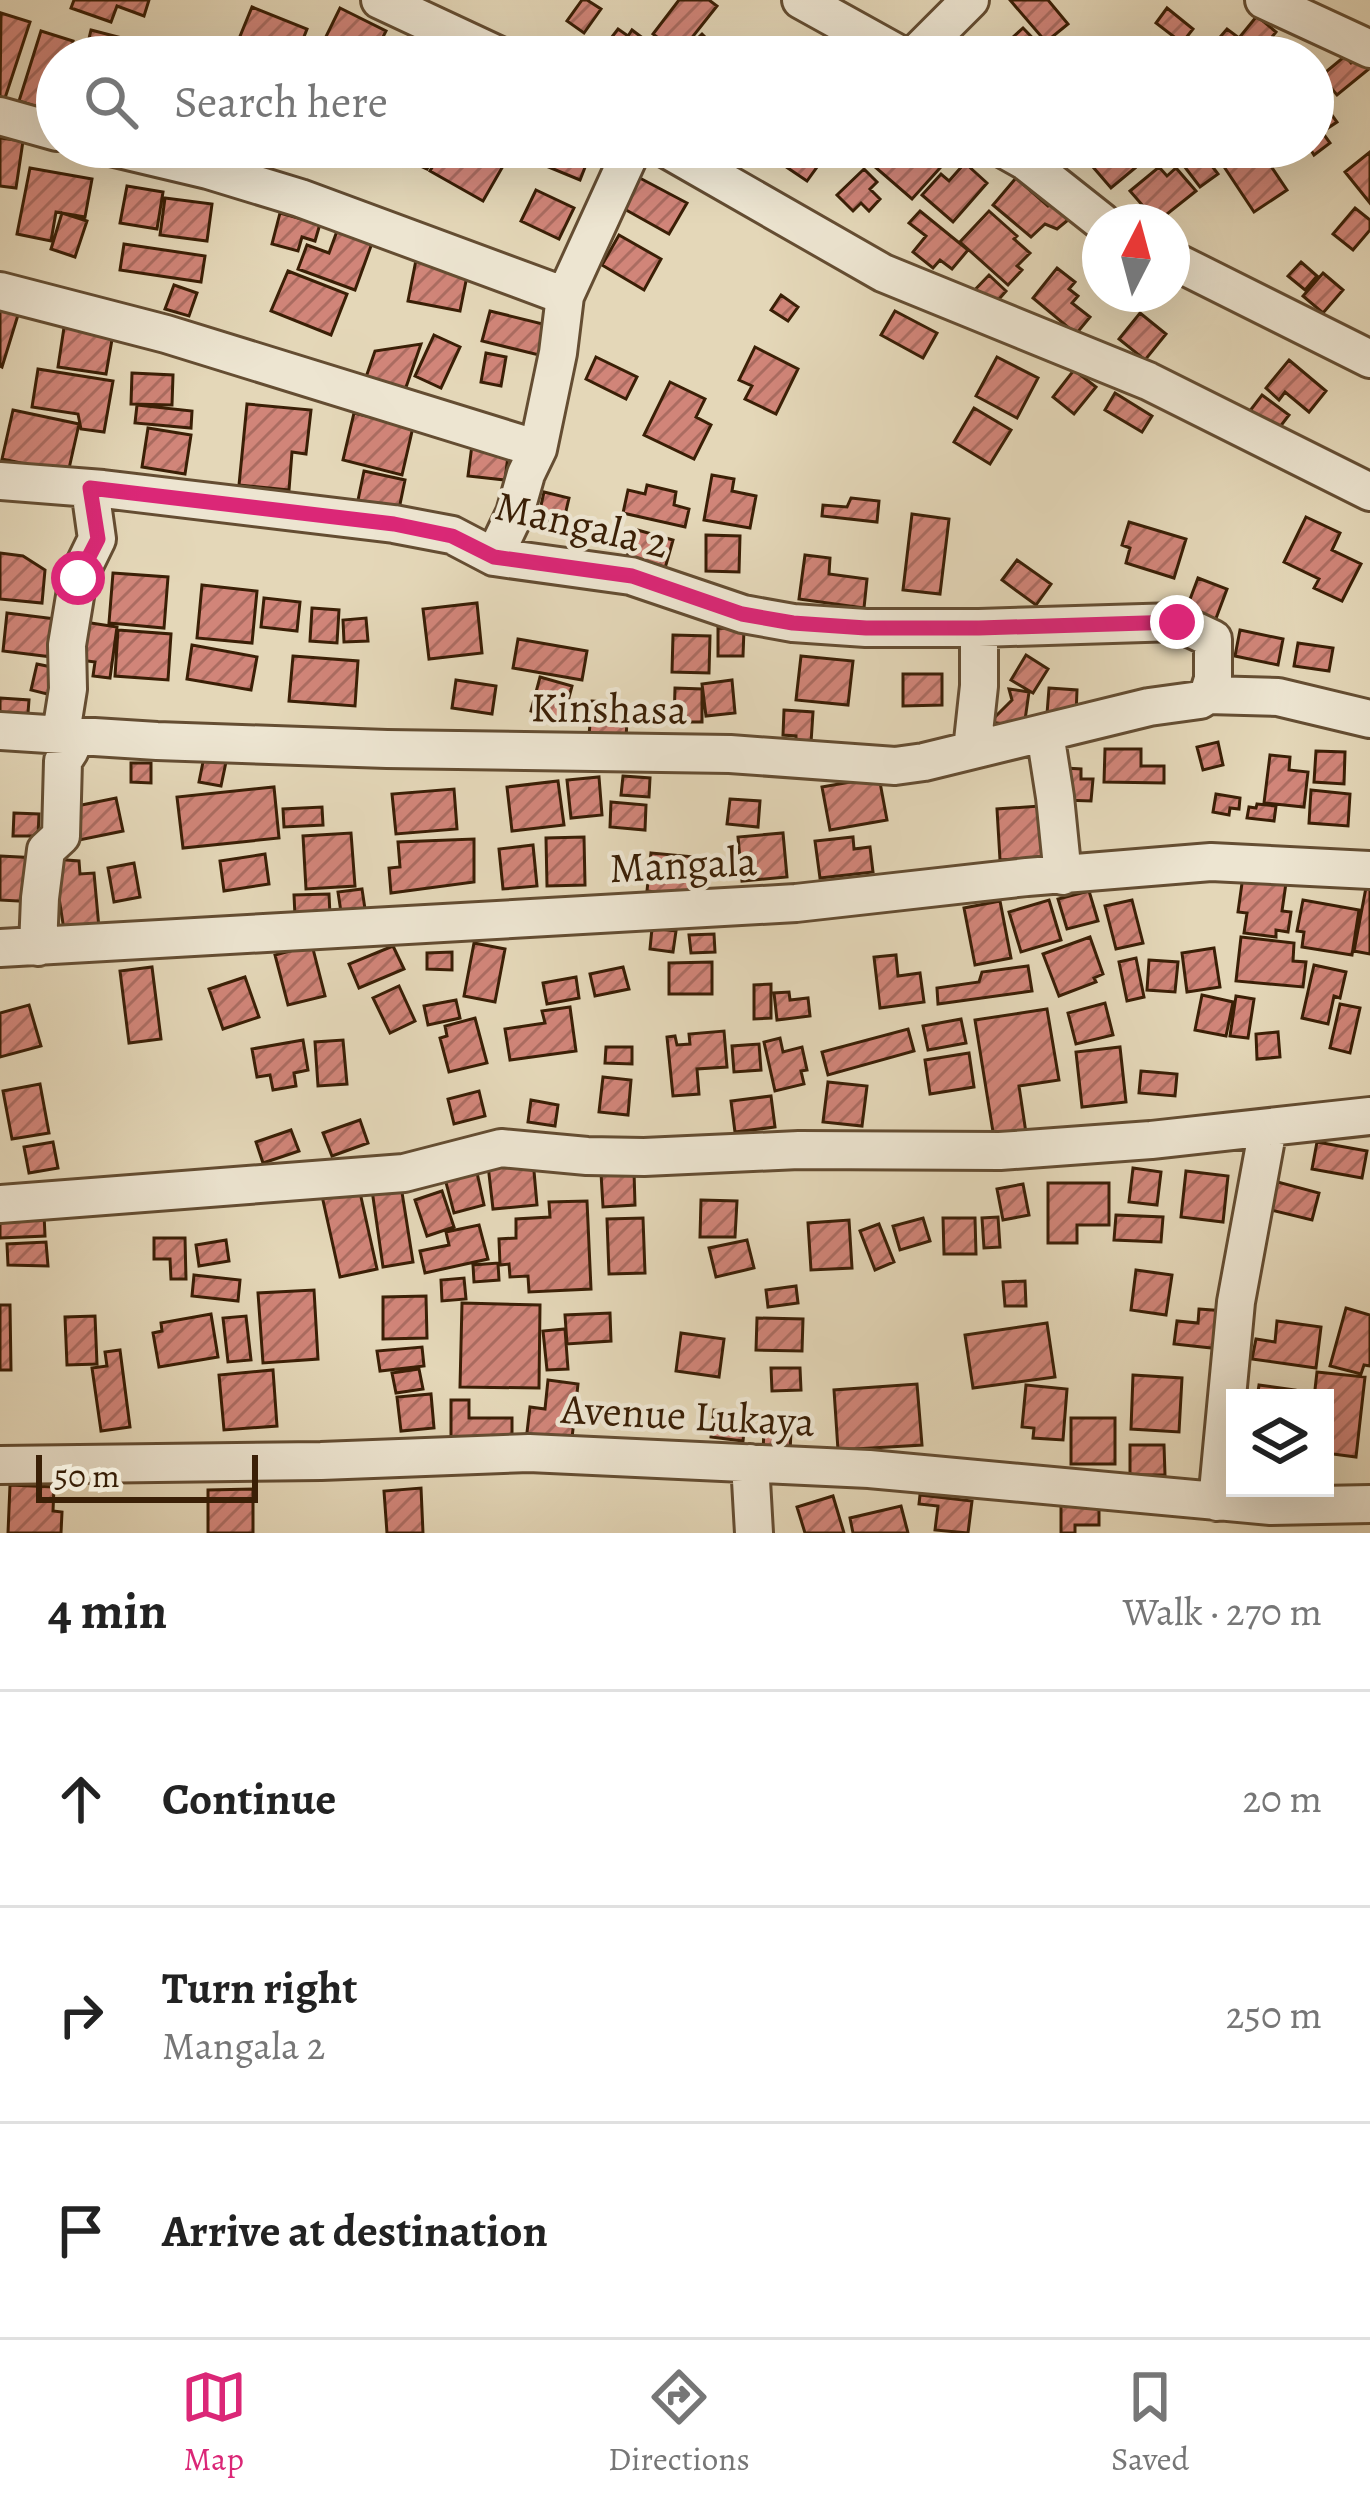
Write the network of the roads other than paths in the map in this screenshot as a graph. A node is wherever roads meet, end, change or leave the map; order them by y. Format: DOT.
graph roads {
  1 [pos="380,0"];
  2 [pos="801,0"];
  3 [pos="970,0"];
  4 [pos="1264,0"];
  5 [pos="457,36"];
  6 [pos="866,36"];
  7 [pos="934,36"];
  8 [pos="1370,49"];
  9 [pos="0,116"];
  10 [pos="36,126"];
  11 [pos="200,168"];
  12 [pos="623,168"];
  13 [pos="700,168"];
  14 [pos="1034,168"];
  15 [pos="1082,206"];
  16 [pos="1190,269"];
  17 [pos="0,291"];
  18 [pos="565,296"];
  19 [pos="1370,359"];
  20 [pos="538,449"];
  21 [pos="0,481"];
  22 [pos="90,488"];
  23 [pos="1370,492"];
  24 [pos="494,557"];
  25 [pos="979,628"];
  26 [pos="1208,695"];
  27 [pos="1370,719"];
  28 [pos="0,730"];
  29 [pos="61,733"];
  30 [pos="1045,734"];
  31 [pos="972,750"];
  32 [pos="1370,870"];
  33 [pos="1063,876"];
  34 [pos="38,947"];
  35 [pos="0,948"];
  36 [pos="1370,1116"];
  37 [pos="1268,1128"];
  38 [pos="0,1204"];
  39 [pos="751,1463"];
  40 [pos="0,1466"];
  41 [pos="1217,1502"];
  42 [pos="1370,1504"];
  43 [pos="754,1533"];
  1 -- 5 [label="street"];
  2 -- 6 [label="street"];
  3 -- 7 [label="street"];
  4 -- 8 [label="street"];
  9 -- 10 [label="street"];
  11 -- 18 [label="street"];
  12 -- 18 [label="street"];
  13 -- 23 [label="street"];
  14 -- 15 [label="street"];
  16 -- 19 [label="street"];
  17 -- 20 [label="street"];
  18 -- 20 [label="street"];
  20 -- 24 [label="street"];
  21 -- 22 [label="street, Mangala 2"];
  22 -- 24 [label="street, Mangala 2"];
  22 -- 29 [label="street"];
  24 -- 25 [label="street, Mangala 2"];
  25 -- 26 [label="street, Mangala 2"];
  25 -- 31 [label="street"];
  26 -- 27 [label="street, Kinshasa"];
  26 -- 30 [label="street, Kinshasa"];
  28 -- 29 [label="street, Kinshasa"];
  29 -- 31 [label="street, Kinshasa"];
  29 -- 34 [label="street"];
  30 -- 31 [label="street, Kinshasa"];
  30 -- 33 [label="street"];
  32 -- 33 [label="street, Mangala"];
  33 -- 34 [label="street, Mangala"];
  34 -- 35 [label="street, Mangala"];
  36 -- 37 [label="street"];
  37 -- 38 [label="street"];
  37 -- 41 [label="street"];
  39 -- 40 [label="street, Avenue Lukaya"];
  39 -- 41 [label="street, Avenue Lukaya"];
  39 -- 43 [label="street"];
  41 -- 42 [label="street, Avenue Lukaya"];
}
